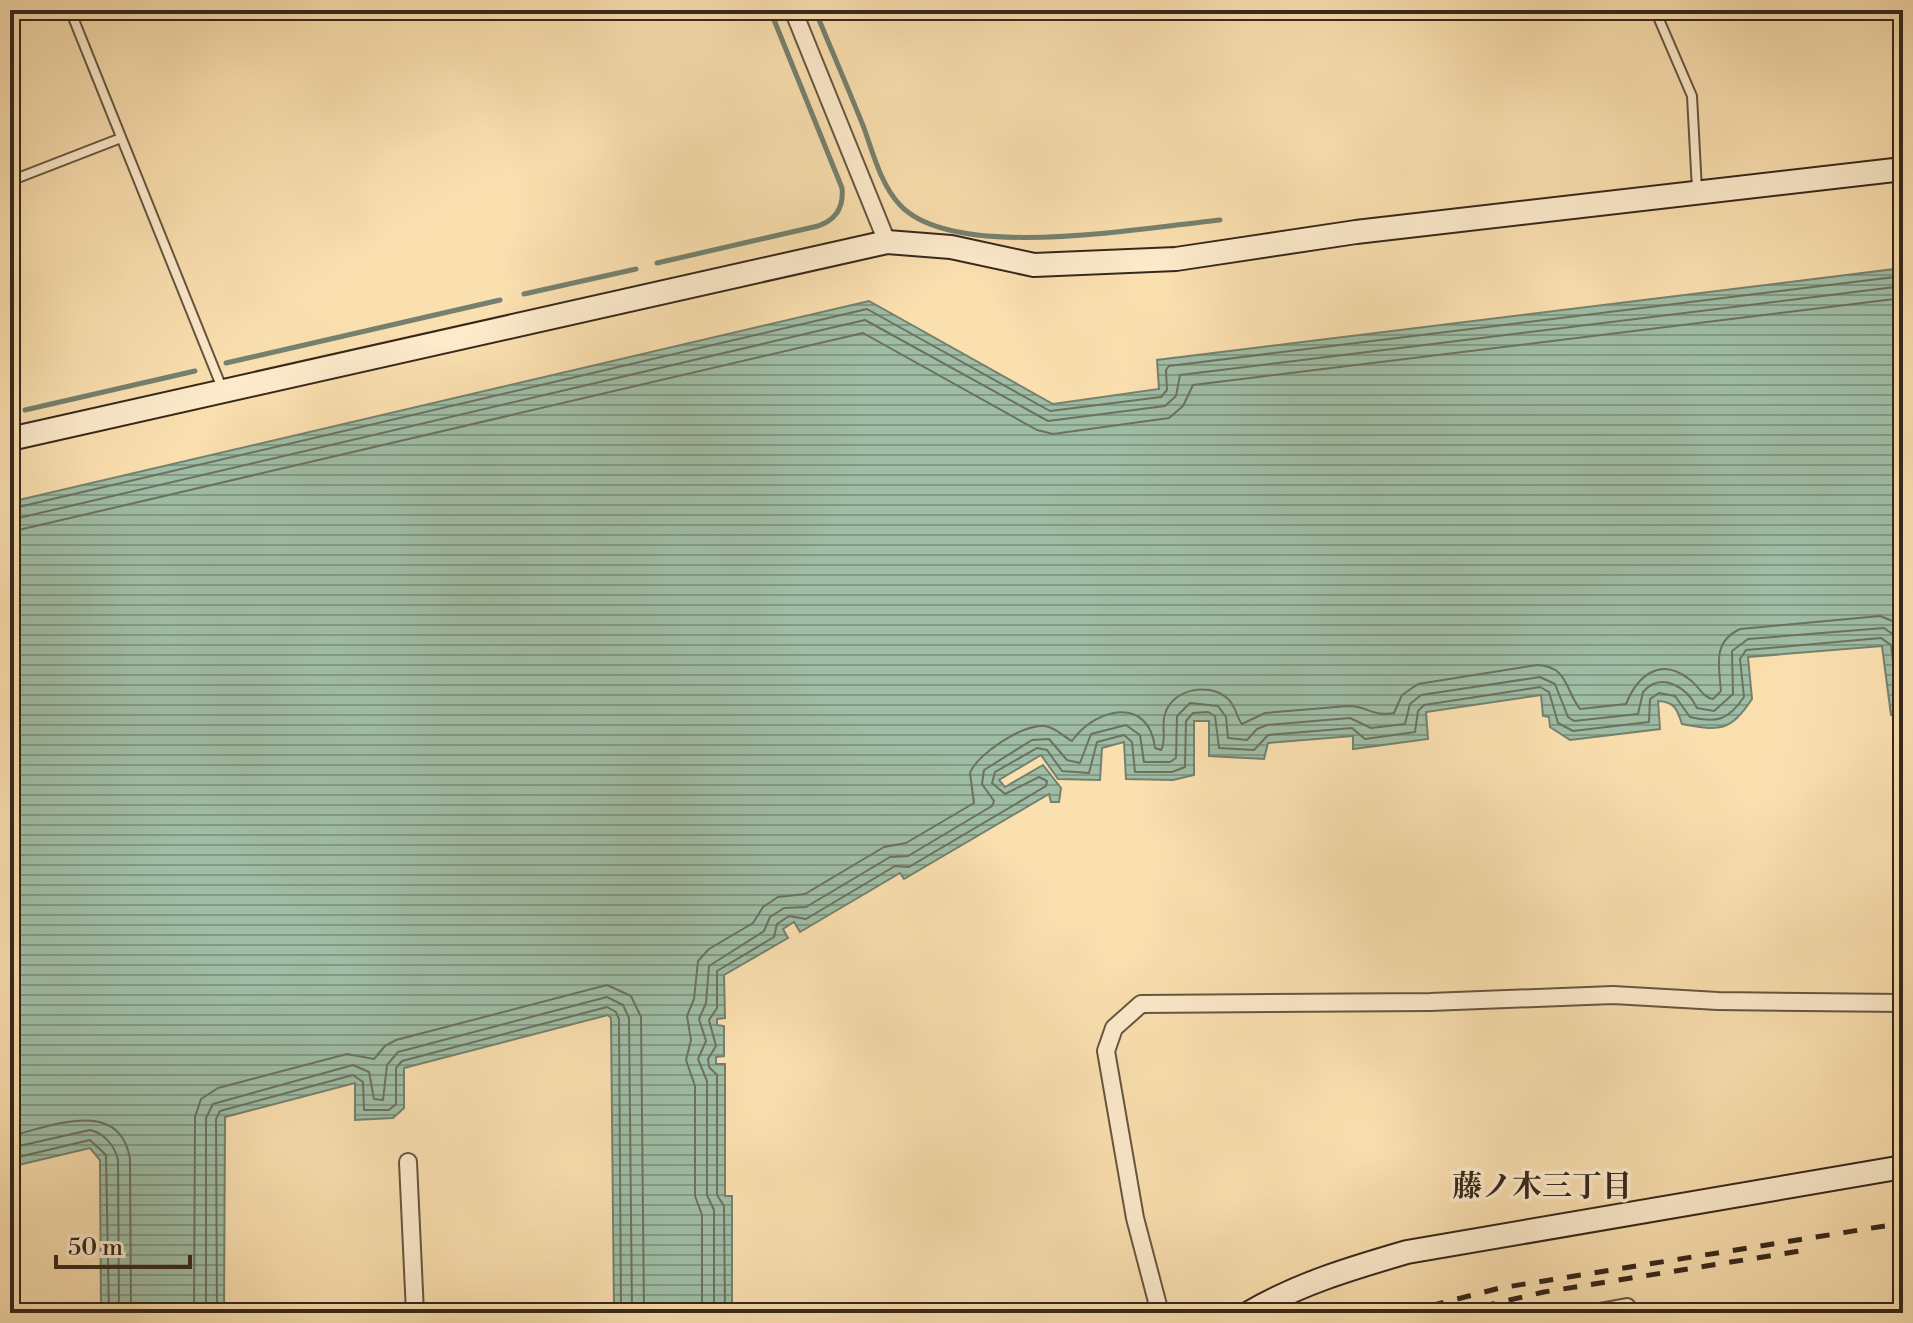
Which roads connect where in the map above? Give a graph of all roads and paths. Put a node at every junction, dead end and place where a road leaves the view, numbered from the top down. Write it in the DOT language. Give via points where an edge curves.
graph roads {
  1 [pos="70,10"];
  2 [pos="793,10"];
  3 [pos="1655,10"];
  4 [pos="121,138"];
  5 [pos="1903,169"];
  6 [pos="10,181"];
  7 [pos="1697,193"];
  8 [pos="887,242"];
  9 [pos="224,392"];
  10 [pos="13,431"];
  11 [pos="1903,1003"];
  12 [pos="408,1162"];
  13 [pos="1903,1167"];
  14 [pos="415,1313"];
  15 [pos="1160,1313"];
  16 [pos="1249,1313"];
  17 [pos="1594,1313"];
  18 [pos="1626,1313"];
  1 -- 4 [label="lane"];
  2 -- 8 [label="street"];
  3 -- 7 [label="lane" via="1692,96"];
  4 -- 6 [label="lane"];
  4 -- 9 [label="lane"];
  5 -- 7 [label="street"];
  7 -- 8 [label="street" via="1356,232 1176,259 1034,265 951,247"];
  8 -- 9 [label="street"];
  9 -- 10 [label="street"];
  11 -- 15 [label="street" via="1613,995 1141,1004 1114,1028 1106,1051 1135,1218"];
  12 -- 14 [label="street"];
  13 -- 16 [label="street" via="1407,1252 1346,1270"];
  17 -- 18 [label="street" via="1627,1307"];
}
